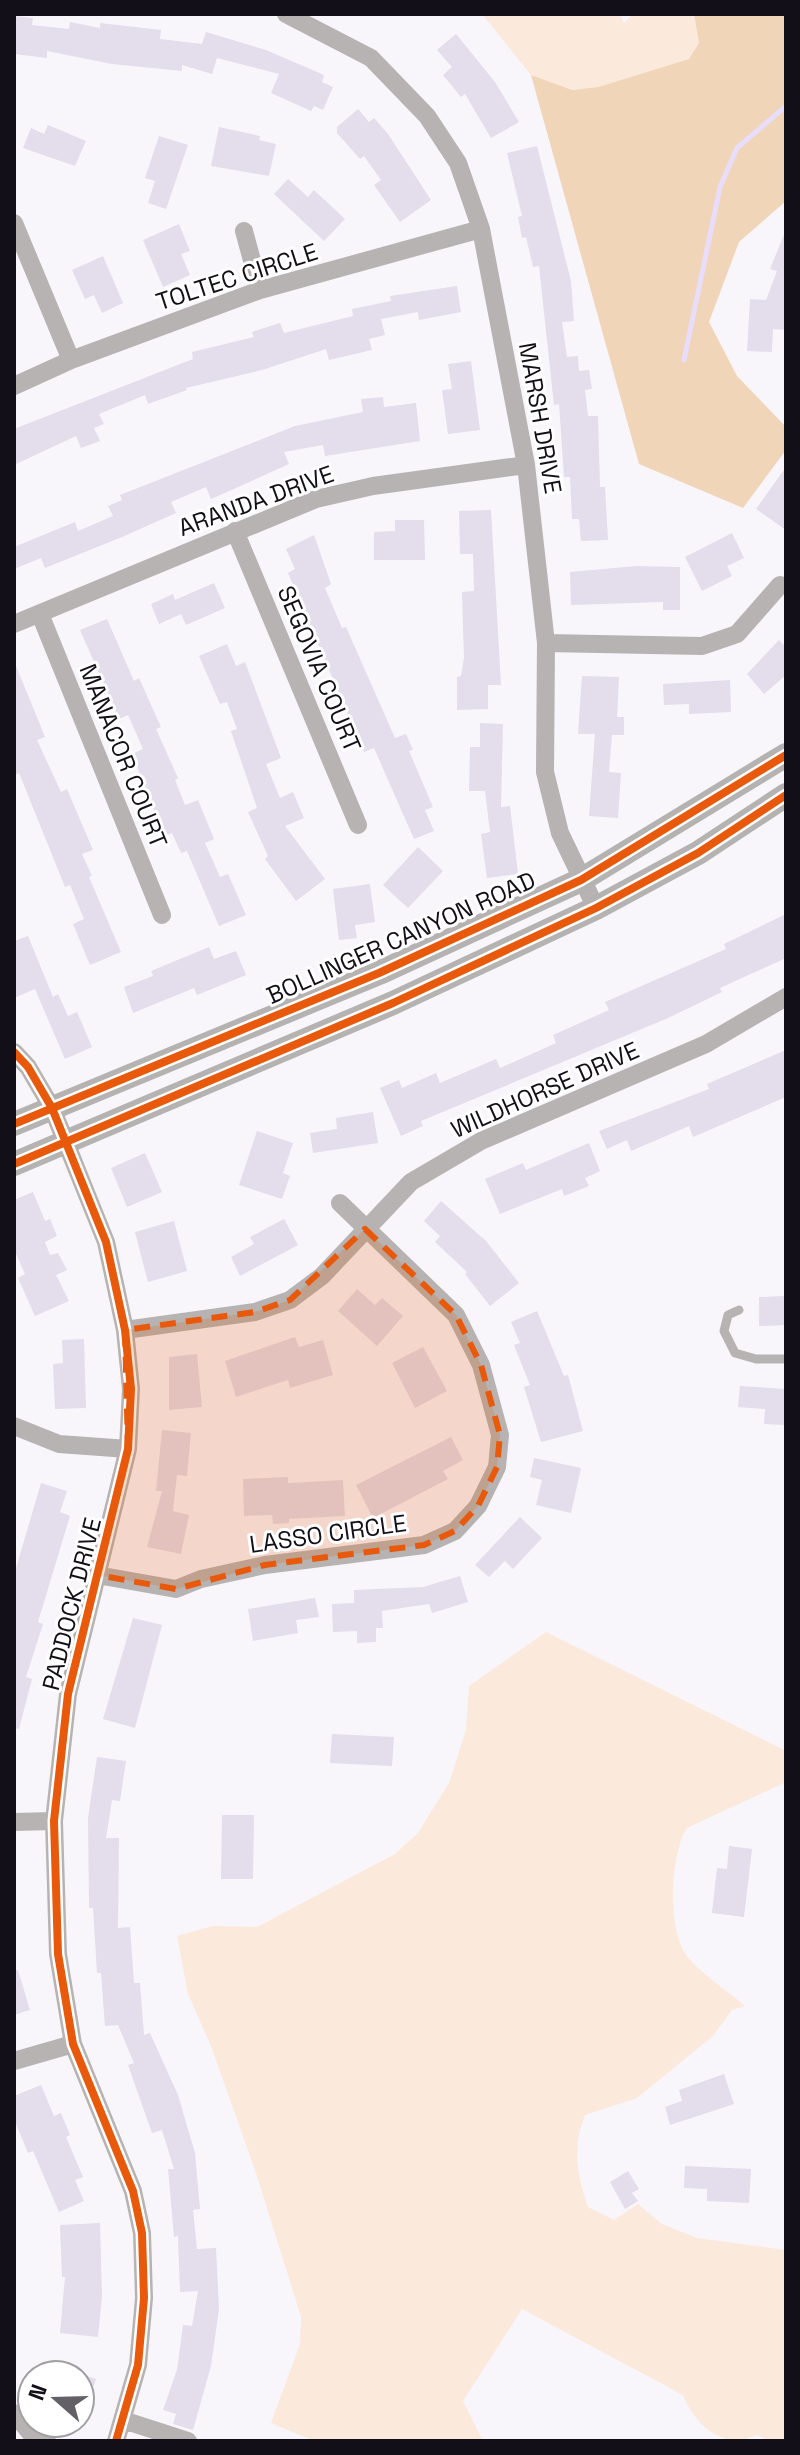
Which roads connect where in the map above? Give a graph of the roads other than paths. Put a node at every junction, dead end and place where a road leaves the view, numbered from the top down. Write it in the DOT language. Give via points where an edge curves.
graph roads {
  1 [pos="286,14"];
  2 [pos="14,223"];
  3 [pos="481,229"];
  4 [pos="244,231"];
  5 [pos="260,290"];
  6 [pos="71,360"];
  7 [pos="14,386"];
  8 [pos="526,465"];
  9 [pos="235,531"];
  10 [pos="780,585"];
  11 [pos="40,614"];
  12 [pos="14,624"];
  13 [pos="546,643"];
  14 [pos="786,755"];
  15 [pos="786,795"];
  16 [pos="358,825"];
  17 [pos="581,880"];
  18 [pos="596,908"];
  19 [pos="162,915"];
  20 [pos="786,997"];
  21 [pos="14,1052"];
  22 [pos="52,1108"];
  23 [pos="14,1124"];
  24 [pos="66,1143"];
  25 [pos="14,1164"];
  26 [pos="340,1203"];
  27 [pos="365,1229"];
  28 [pos="739,1310"];
  29 [pos="125,1330"];
  30 [pos="786,1359"];
  31 [pos="14,1426"];
  32 [pos="128,1449"];
  33 [pos="97,1575"];
  34 [pos="54,1821"];
  35 [pos="14,1822"];
  36 [pos="73,2044"];
  37 [pos="14,2061"];
  38 [pos="14,2413"];
  39 [pos="123,2420"];
  40 [pos="47,2441"];
  41 [pos="116,2441"];
  42 [pos="188,2441"];
  1 -- 3 [label="street, MARSH DRIVE" via="371,58 427,116 458,163"];
  2 -- 6 [label="street"];
  3 -- 5 [label="street, TOLTEC CIRCLE"];
  3 -- 8 [label="street, MARSH DRIVE"];
  4 -- 5 [label="street"];
  5 -- 6 [label="street, TOLTEC CIRCLE"];
  6 -- 7 [label="street, TOLTEC CIRCLE"];
  8 -- 9 [label="street, ARANDA DRIVE" via="359,489 316,499"];
  8 -- 13 [label="street, MARSH DRIVE"];
  9 -- 11 [label="street, ARANDA DRIVE"];
  9 -- 16 [label="street, SEGOVIA COURT"];
  10 -- 13 [label="street" via="737,634 702,646"];
  11 -- 12 [label="street, ARANDA DRIVE"];
  11 -- 19 [label="street, MANACOR COURT"];
  13 -- 17 [label="street, MARSH DRIVE" via="545,772 560,833"];
  14 -- 17 [label="main road, BOLLINGER CANYON ROAD"];
  15 -- 18 [label="main road" via="698,853"];
  17 -- 18 [label="street, MARSH DRIVE"];
  17 -- 22 [label="main road, BOLLINGER CANYON ROAD" via="379,973"];
  18 -- 24 [label="main road" via="393,1003"];
  20 -- 27 [label="street, WILDHORSE DRIVE" via="706,1044 481,1141 411,1182"];
  21 -- 22 [label="street"];
  22 -- 23 [label="main road, BOLLINGER CANYON ROAD"];
  22 -- 24 [label="street, PADDOCK DRIVE"];
  24 -- 25 [label="main road"];
  24 -- 29 [label="street, PADDOCK DRIVE" via="106,1242"];
  26 -- 27 [label="street, LASSO CIRCLE"];
  27 -- 29 [label="street, WILDHORSE DRIVE" via="322,1276 290,1300 255,1312"];
  27 -- 33 [label="street, LASSO CIRCLE" via="456,1315 481,1365 500,1435 497,1467 478,1506 455,1531 424,1545 265,1565 176,1589"];
  28 -- 30 [label="lane" via="728,1315 724,1331 735,1353"];
  29 -- 32 [label="street, PADDOCK DRIVE" via="131,1389"];
  31 -- 32 [label="street" via="59,1444"];
  32 -- 33 [label="street, PADDOCK DRIVE"];
  33 -- 34 [label="street, PADDOCK DRIVE" via="68,1694"];
  34 -- 35 [label="street"];
  34 -- 36 [label="street, PADDOCK DRIVE" via="58,1954"];
  36 -- 37 [label="street"];
  36 -- 39 [label="street, PADDOCK DRIVE" via="133,2191 142,2233 138,2365"];
  38 -- 40 [label="street" via="32,2435"];
  39 -- 41 [label="street, PADDOCK DRIVE"];
  39 -- 42 [label="street"];
}
